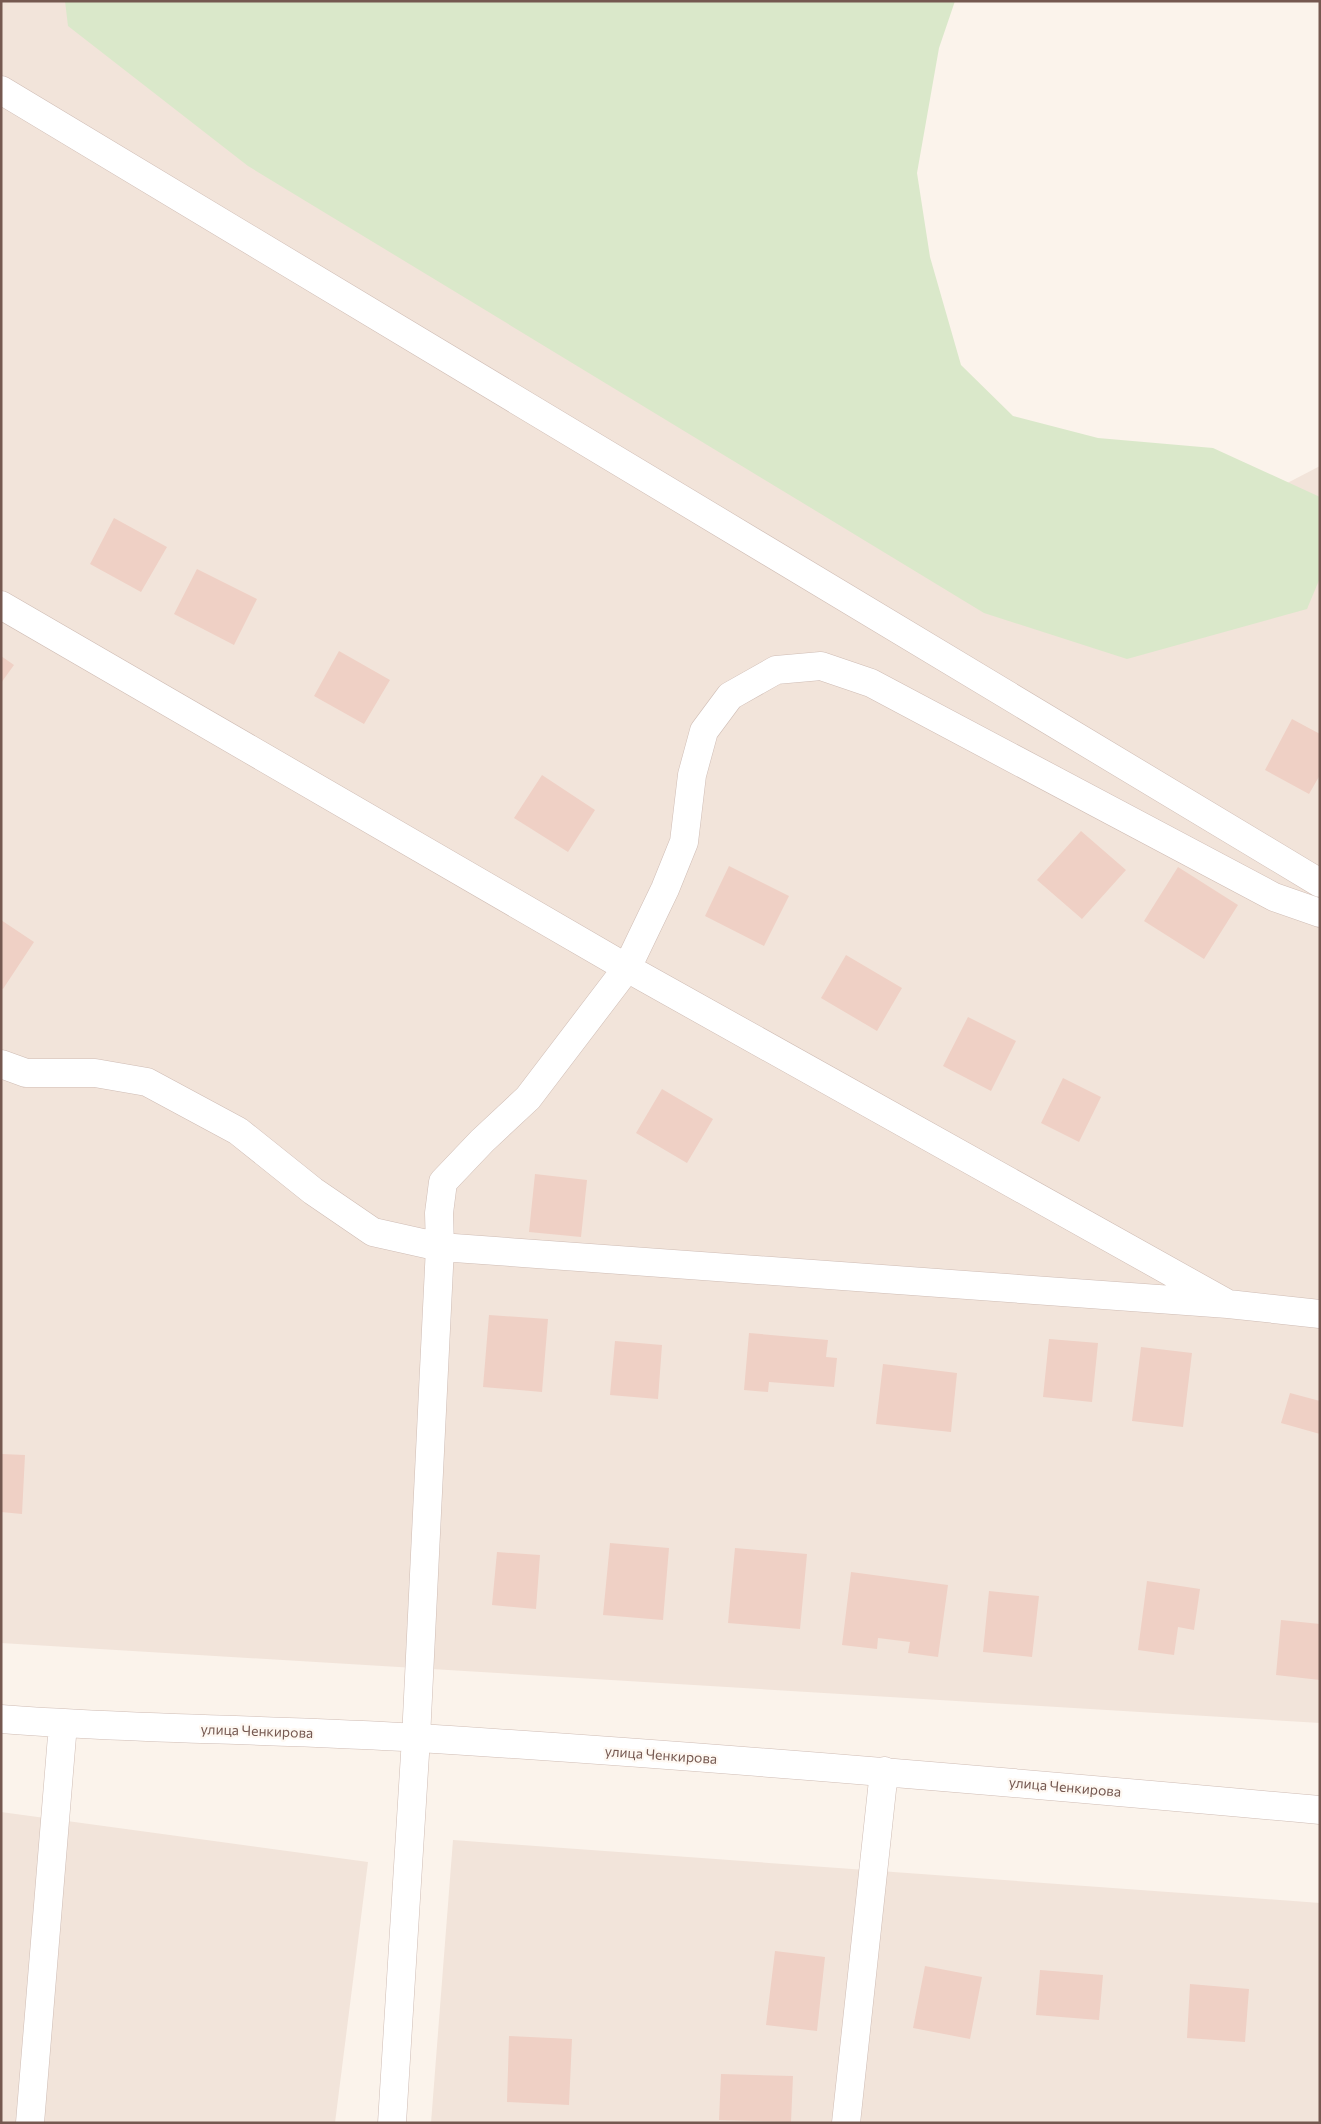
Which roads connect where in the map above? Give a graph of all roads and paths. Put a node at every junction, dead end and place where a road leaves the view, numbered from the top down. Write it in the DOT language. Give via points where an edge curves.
graph roads {
  1 [pos="1,90"];
  2 [pos="1,605"];
  3 [pos="1320,884"];
  4 [pos="1320,913"];
  5 [pos="627,968"];
  6 [pos="1,1064"];
  7 [pos="440,1247"];
  8 [pos="1228,1304"];
  9 [pos="1320,1314"];
  10 [pos="1,1719"];
  11 [pos="63,1724"];
  12 [pos="416,1738"];
  13 [pos="884,1772"];
  14 [pos="1320,1810"];
  15 [pos="30,2123"];
  16 [pos="392,2123"];
  17 [pos="846,2123"];
  1 -- 3 [label="street"];
  2 -- 5 [label="street"];
  4 -- 5 [label="street" via="1274,897 871,683 821,666 776,670 730,696 704,731 692,774 684,842 666,888"];
  5 -- 7 [label="street" via="528,1098 443,1182 439,1213"];
  5 -- 8 [label="street"];
  6 -- 7 [label="street" via="26,1073 95,1073 147,1082 238,1131 313,1191 373,1232"];
  7 -- 8 [label="street"];
  7 -- 12 [label="street"];
  8 -- 9 [label="street"];
  10 -- 11 [label="street, улица Ченкирова"];
  11 -- 12 [label="street, улица Ченкирова"];
  11 -- 15 [label="street"];
  12 -- 13 [label="street, улица Ченкирова"];
  12 -- 16 [label="street"];
  13 -- 14 [label="street, улица Ченкирова"];
  13 -- 17 [label="street"];
}
